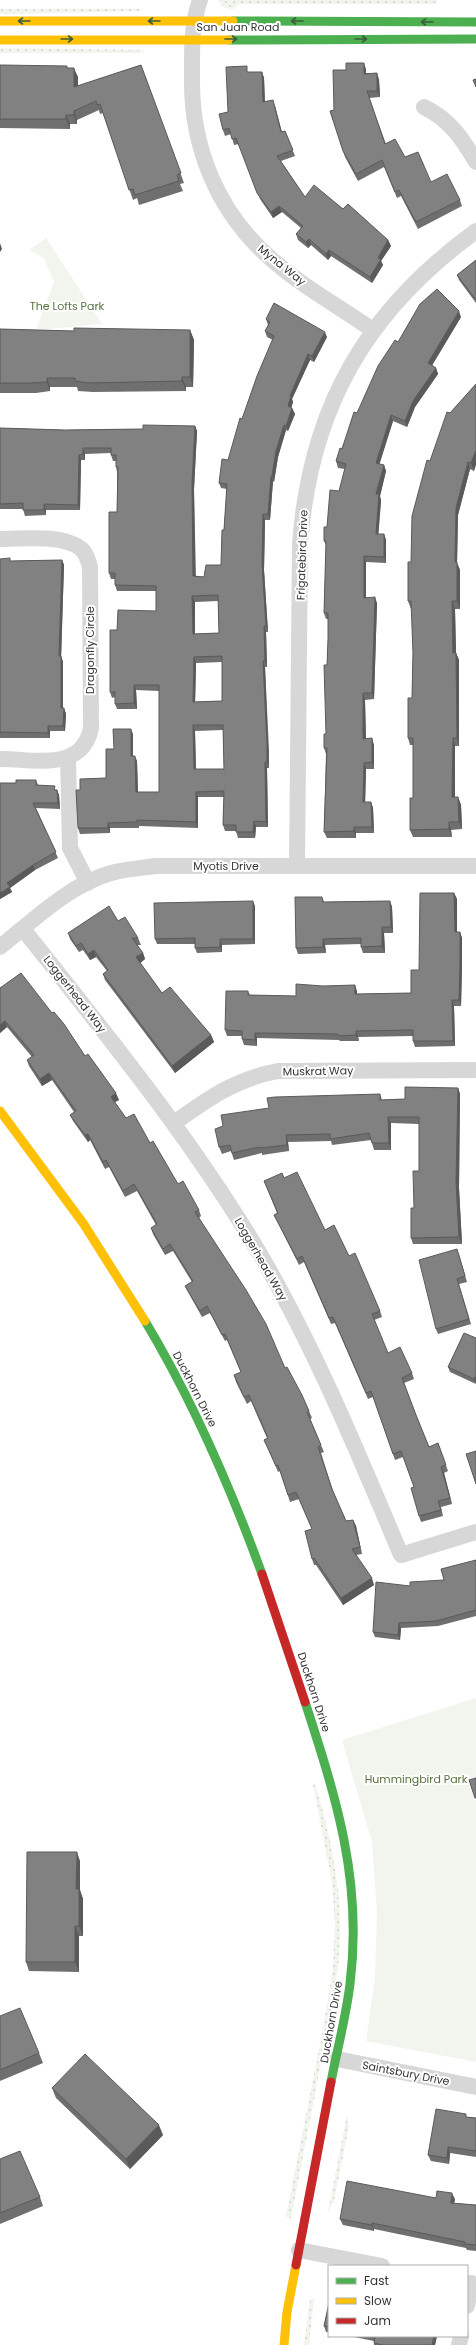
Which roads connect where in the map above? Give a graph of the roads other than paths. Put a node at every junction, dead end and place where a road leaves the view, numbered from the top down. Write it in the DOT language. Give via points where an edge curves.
graph roads {
  1 [pos="188,0"];
  2 [pos="200,0"];
  3 [pos="0,21"];
  4 [pos="193,21"];
  5 [pos="476,22"];
  6 [pos="192,39"];
  7 [pos="476,39"];
  8 [pos="0,40"];
  9 [pos="424,107"];
  10 [pos="476,162"];
  11 [pos="476,231"];
  12 [pos="373,330"];
  13 [pos="0,539"];
  14 [pos="68,758"];
  15 [pos="0,759"];
  16 [pos="297,866"];
  17 [pos="476,866"];
  18 [pos="88,883"];
  19 [pos="23,929"];
  20 [pos="0,947"];
  21 [pos="476,1070"];
  22 [pos="0,1111"];
  23 [pos="174,1123"];
  24 [pos="476,1532"];
  25 [pos="337,2059"];
  26 [pos="476,2086"];
  27 [pos="299,2250"];
  28 [pos="377,2265"];
  29 [pos="472,2284"];
  30 [pos="468,2302"];
  31 [pos="284,2345"];
  1 -- 4 [label="street"];
  2 -- 4 [label="street"];
  4 -- 3 [label="street, San Juan Road, one-way"];
  5 -- 4 [label="street, San Juan Road, one-way"];
  4 -- 6 [label="street, Myna Way"];
  6 -- 7 [label="street, San Juan Road, one-way"];
  8 -- 6 [label="street, San Juan Road, one-way"];
  6 -- 12 [label="street, Myna Way" via="191,98 196,131 205,164 219,195 244,232 268,256"];
  9 -- 10 [label="street" via="452,126"];
  11 -- 12 [label="street, Frigatebird Drive" via="422,274"];
  12 -- 16 [label="street, Frigatebird Drive" via="356,356 329,410 310,468 302,514"];
  13 -- 14 [label="street, Dragonfly Circle" via="59,539 71,542 81,548 90,567 91,728 84,747 75,756"];
  14 -- 15 [label="street"];
  14 -- 18 [label="street" via="70,848"];
  16 -- 17 [label="street, Myotis Drive"];
  16 -- 18 [label="street, Myotis Drive" via="156,866 110,873"];
  18 -- 19 [label="street, Myotis Drive" via="68,894"];
  19 -- 20 [label="street, Myotis Drive"];
  19 -- 23 [label="street, Loggerhead Way"];
  21 -- 23 [label="street, Muskrat Way" via="278,1071 232,1085"];
  22 -- 25 [label="street, Duckhorn Drive" via="78,1213 143,1316 200,1423 237,1507 269,1592 337,1807 348,1854 354,1935 350,1984"];
  23 -- 24 [label="street, Loggerhead Way" via="260,1254 290,1309 332,1393 401,1555"];
  25 -- 26 [label="street, Saintsbury Drive"];
  25 -- 27 [label="street, Duckhorn Drive"];
  27 -- 28 [label="street"];
  27 -- 31 [label="street, Duckhorn Drive" via="287,2312"];
  29 -- 30 [label="street"];
}
